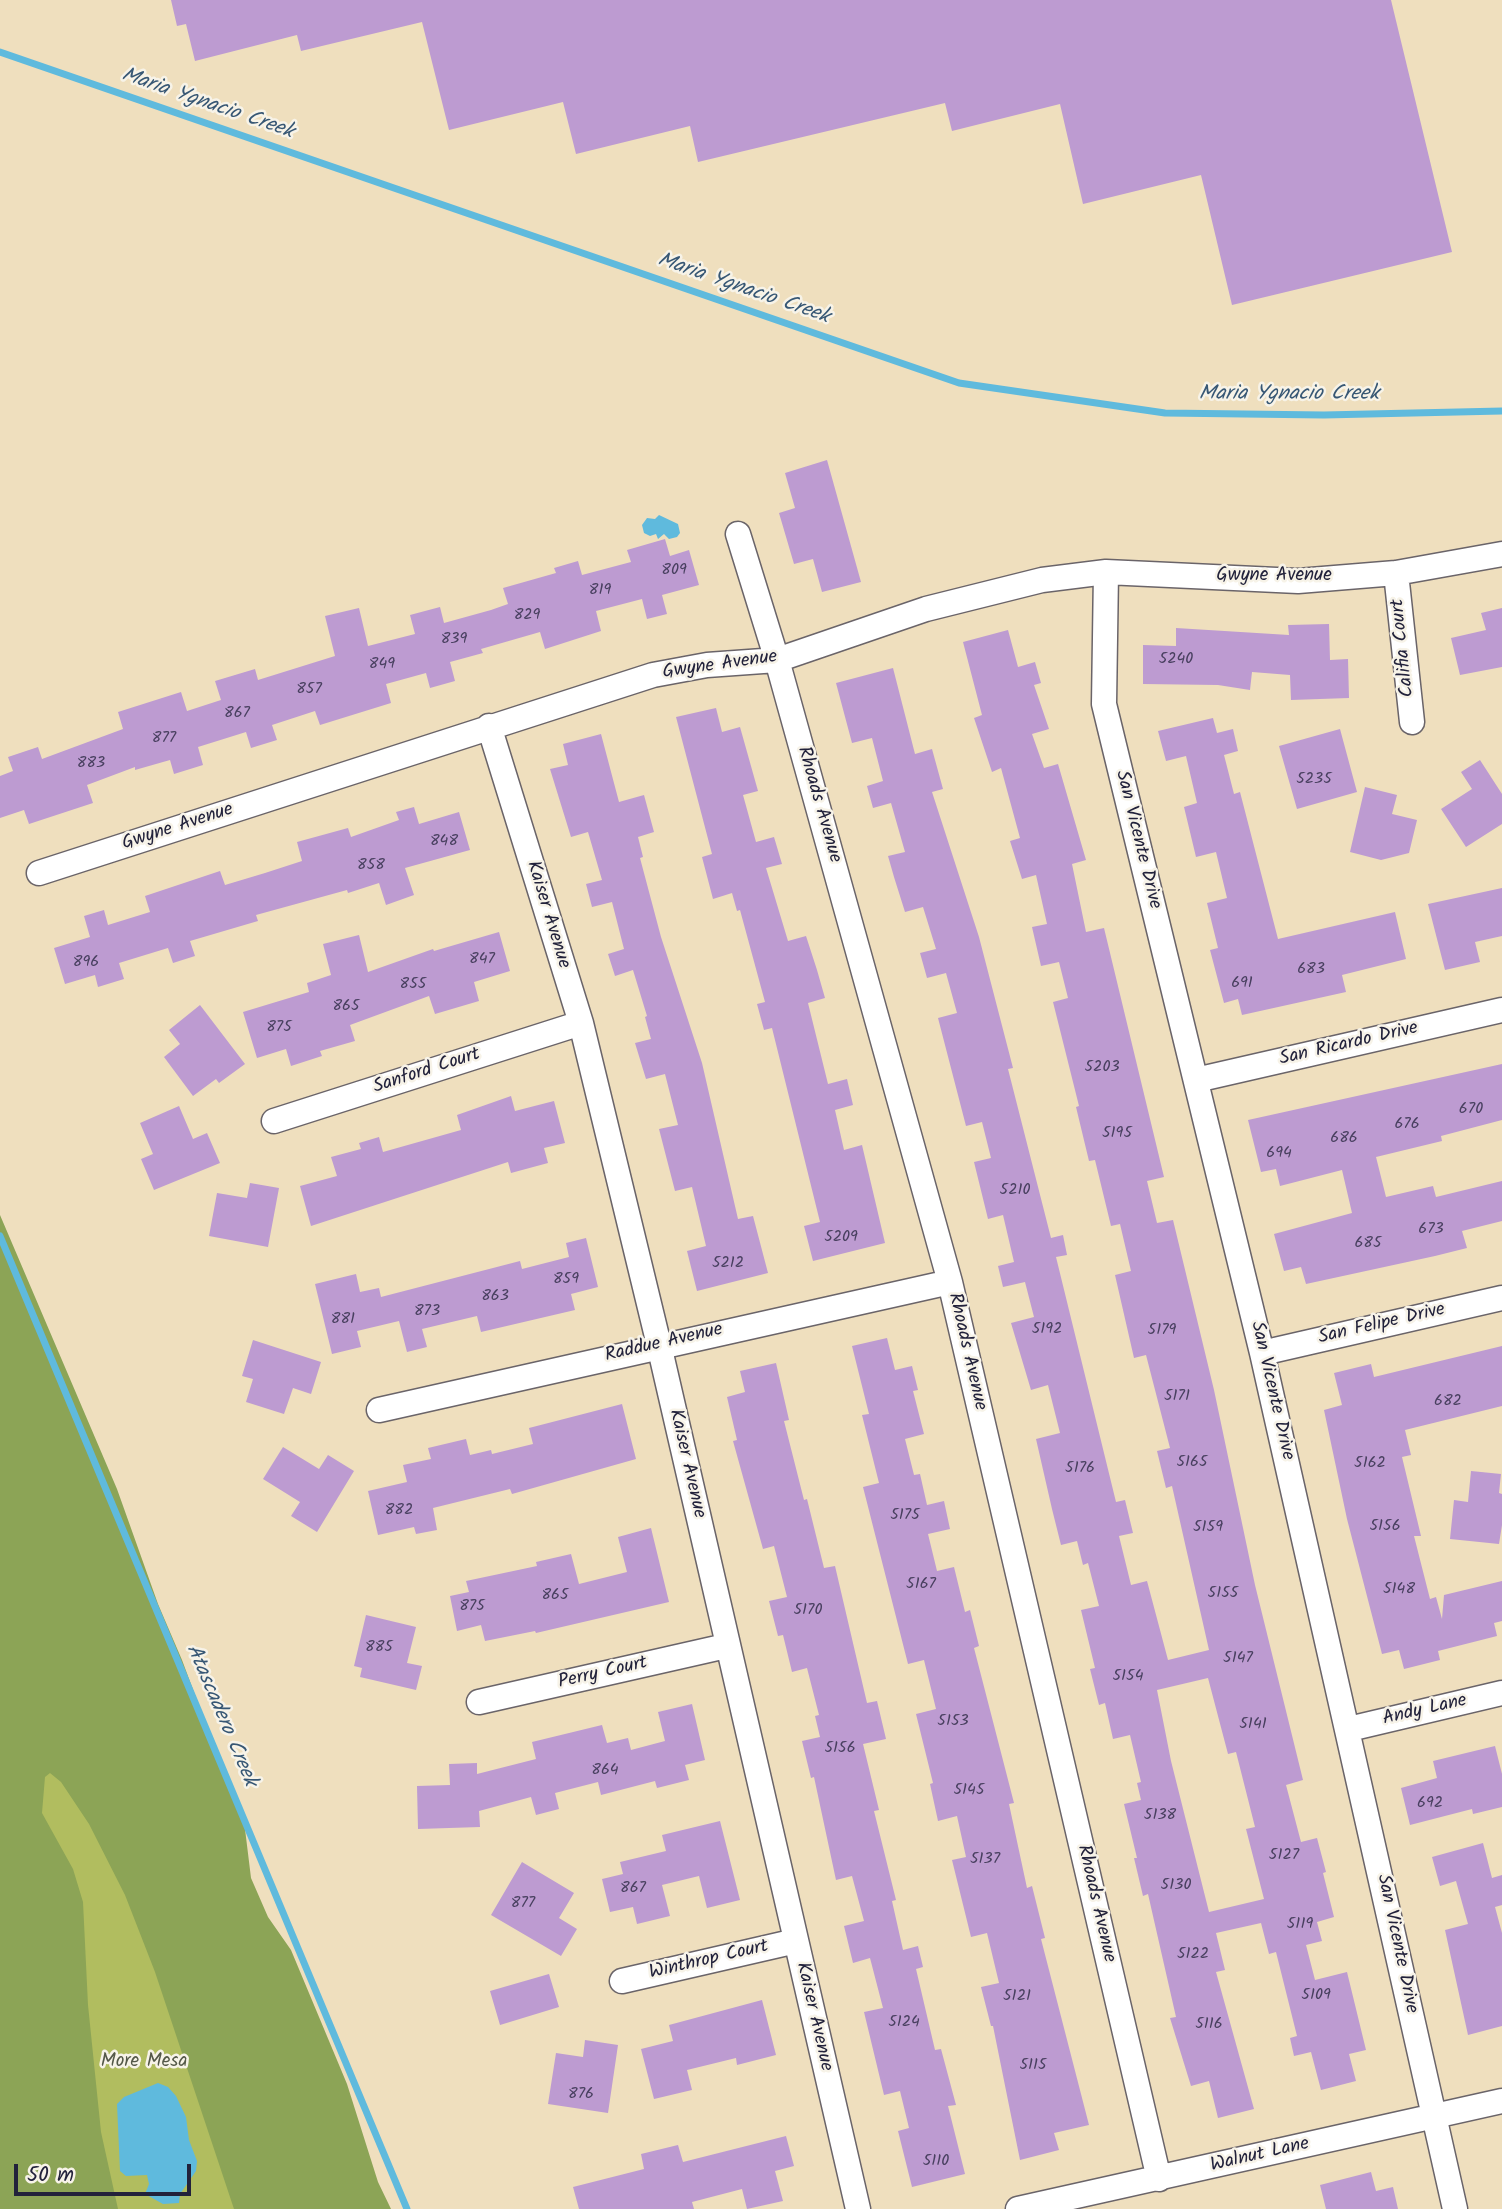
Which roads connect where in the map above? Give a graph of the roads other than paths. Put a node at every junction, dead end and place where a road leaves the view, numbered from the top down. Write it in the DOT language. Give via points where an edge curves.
graph roads {
  1 [pos="738,534"];
  2 [pos="1502,554"];
  3 [pos="1107,572"];
  4 [pos="1396,573"];
  5 [pos="778,660"];
  6 [pos="1412,722"];
  7 [pos="489,726"];
  8 [pos="39,873"];
  9 [pos="1502,1010"];
  10 [pos="580,1023"];
  11 [pos="1196,1080"];
  12 [pos="274,1121"];
  13 [pos="950,1282"];
  14 [pos="1502,1297"];
  15 [pos="659,1345"];
  16 [pos="1262,1353"];
  17 [pos="379,1410"];
  18 [pos="726,1646"];
  19 [pos="1502,1693"];
  20 [pos="479,1702"];
  21 [pos="1349,1729"];
  22 [pos="796,1941"];
  23 [pos="622,1981"];
  24 [pos="1502,2101"];
  25 [pos="1434,2117"];
  26 [pos="1159,2179"];
  27 [pos="858,2209"];
  28 [pos="1018,2209"];
  29 [pos="1455,2209"];
  1 -- 5 [label="street, Rhoads Avenue"];
  2 -- 4 [label="street, Gwyne Avenue"];
  3 -- 4 [label="street, Gwyne Avenue" via="1298,580"];
  3 -- 5 [label="street, Gwyne Avenue" via="1042,580 961,599"];
  3 -- 11 [label="street, San Vicente Drive" via="1104,704"];
  4 -- 6 [label="street, Califia Court"];
  5 -- 7 [label="street, Gwyne Avenue" via="706,665 653,675"];
  5 -- 13 [label="street, Rhoads Avenue"];
  7 -- 8 [label="street, Gwyne Avenue"];
  7 -- 10 [label="street, Kaiser Avenue"];
  9 -- 11 [label="street, San Ricardo Drive"];
  10 -- 12 [label="street, Sanford Court"];
  10 -- 15 [label="street, Kaiser Avenue"];
  11 -- 16 [label="street, San Vicente Drive"];
  13 -- 15 [label="street, Raddue Avenue"];
  13 -- 26 [label="street, Rhoads Avenue"];
  14 -- 16 [label="street, San Felipe Drive"];
  15 -- 17 [label="street, Raddue Avenue"];
  15 -- 18 [label="street, Kaiser Avenue"];
  16 -- 21 [label="street, San Vicente Drive"];
  18 -- 20 [label="street, Perry Court"];
  18 -- 22 [label="street, Kaiser Avenue"];
  19 -- 21 [label="street, Andy Lane"];
  21 -- 25 [label="street, San Vicente Drive"];
  22 -- 23 [label="street, Winthrop Court"];
  22 -- 27 [label="street, Kaiser Avenue"];
  24 -- 25 [label="street, Walnut Lane"];
  25 -- 26 [label="street, Walnut Lane"];
  25 -- 29 [label="street, San Vicente Drive"];
  26 -- 28 [label="street, Walnut Lane"];
}
